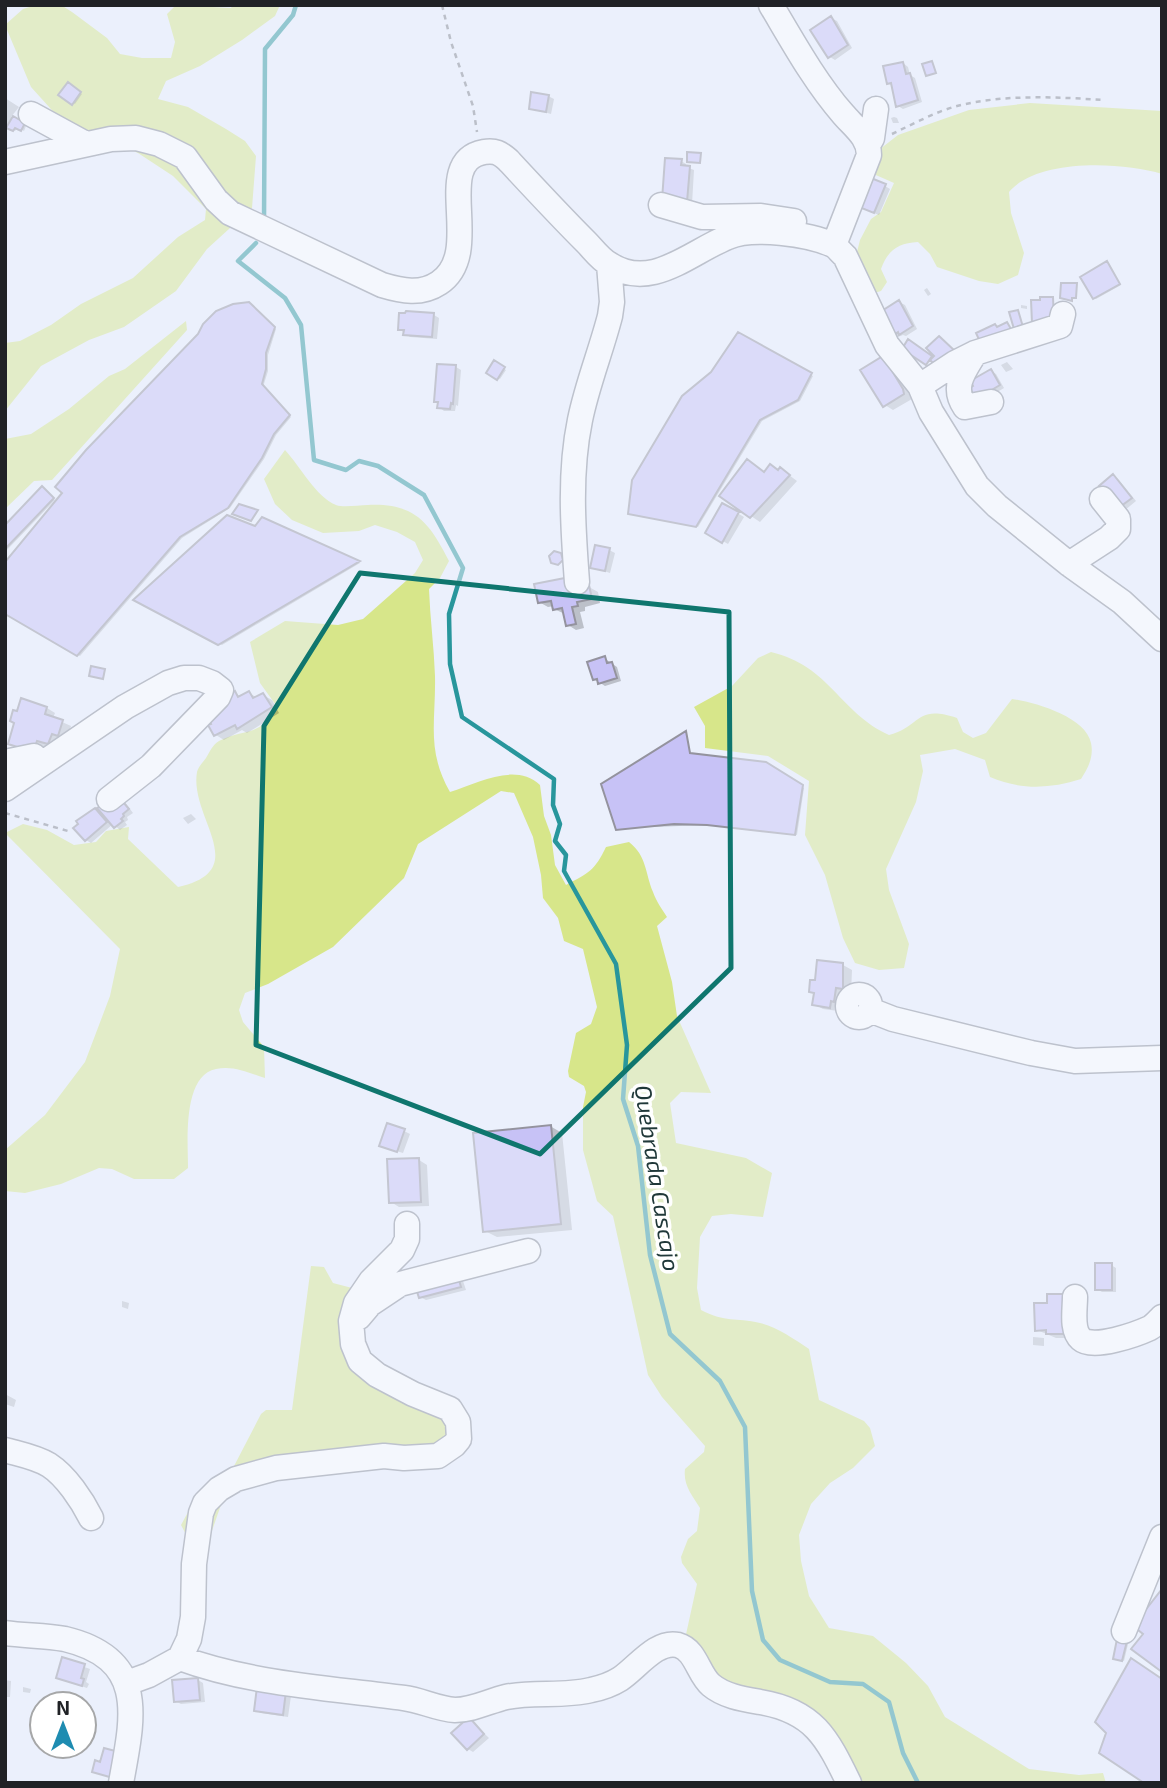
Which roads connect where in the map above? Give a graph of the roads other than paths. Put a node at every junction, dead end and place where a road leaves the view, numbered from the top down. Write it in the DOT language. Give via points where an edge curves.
graph roads {
  1 [pos="786,19"];
  2 [pos="876,108"];
  3 [pos="31,114"];
  4 [pos="86,144"];
  5 [pos="868,147"];
  6 [pos="5,162"];
  7 [pos="660,205"];
  8 [pos="837,237"];
  9 [pos="609,264"];
  10 [pos="1063,314"];
  11 [pos="975,353"];
  12 [pos="920,386"];
  13 [pos="991,402"];
  14 [pos="1102,499"];
  15 [pos="1069,564"];
  16 [pos="577,582"];
  17 [pos="1162,639"];
  18 [pos="34,756"];
  19 [pos="5,762"];
  20 [pos="5,789"];
  21 [pos="109,799"];
  22 [pos="870,1010"];
  23 [pos="1162,1058"];
  24 [pos="407,1224"];
  25 [pos="527,1251"];
  26 [pos="1075,1297"];
  27 [pos="1162,1317"];
  28 [pos="352,1329"];
  29 [pos="5,1450"];
  30 [pos="91,1518"];
  31 [pos="1162,1537"];
  32 [pos="1124,1632"];
  33 [pos="12,1640"];
  34 [pos="180,1658"];
  35 [pos="127,1684"];
  36 [pos="121,1783"];
  37 [pos="849,1783"];
  1 -- 5 [label="street" via="822,86"];
  2 -- 5 [label="street"];
  3 -- 4 [label="street"];
  4 -- 6 [label="street"];
  4 -- 9 [label="street" via="136,138 159,144 185,157 230,213 382,285 404,291 438,284 456,265 461,249 458,184 465,163 477,153 491,150 500,153"];
  5 -- 8 [label="street" via="869,155"];
  7 -- 8 [label="street" via="702,217 761,216"];
  8 -- 9 [label="street" via="777,232 731,235 659,272 641,274"];
  8 -- 12 [label="street" via="887,345"];
  9 -- 16 [label="street" via="610,316 580,418 576,448 573,520"];
  10 -- 11 [label="street" via="1060,326 1050,331"];
  11 -- 12 [label="street"];
  11 -- 13 [label="street" via="958,384 960,399 965,407"];
  12 -- 15 [label="street" via="930,412 977,486"];
  14 -- 15 [label="street" via="1118,519 1118,529"];
  15 -- 17 [label="street"];
  18 -- 19 [label="street"];
  20 -- 21 [label="street" via="168,683 199,678 221,690 150,766"];
  22 -- 23 [label="street" via="1031,1053 1075,1060"];
  24 -- 28 [label="street" via="402,1250 356,1303"];
  25 -- 28 [label="street" via="400,1284 370,1304"];
  26 -- 27 [label="street" via="1075,1326 1080,1339 1088,1343 1152,1327"];
  28 -- 34 [label="street" via="352,1344 360,1361 377,1376 450,1409 458,1422 459,1439 438,1456 384,1456 276,1468 236,1479 219,1489 201,1513 193,1617"];
  29 -- 30 [label="street" via="58,1472"];
  31 -- 32 [label="street"];
  33 -- 35 [label="street" via="64,1639 85,1646 102,1654"];
  34 -- 35 [label="street"];
  34 -- 37 [label="street" via="246,1675 411,1699 455,1710 522,1695 590,1691 618,1681 666,1645 680,1646 690,1653 709,1684 724,1693 802,1715 830,1744"];
  35 -- 36 [label="street" via="132,1723"];
}
